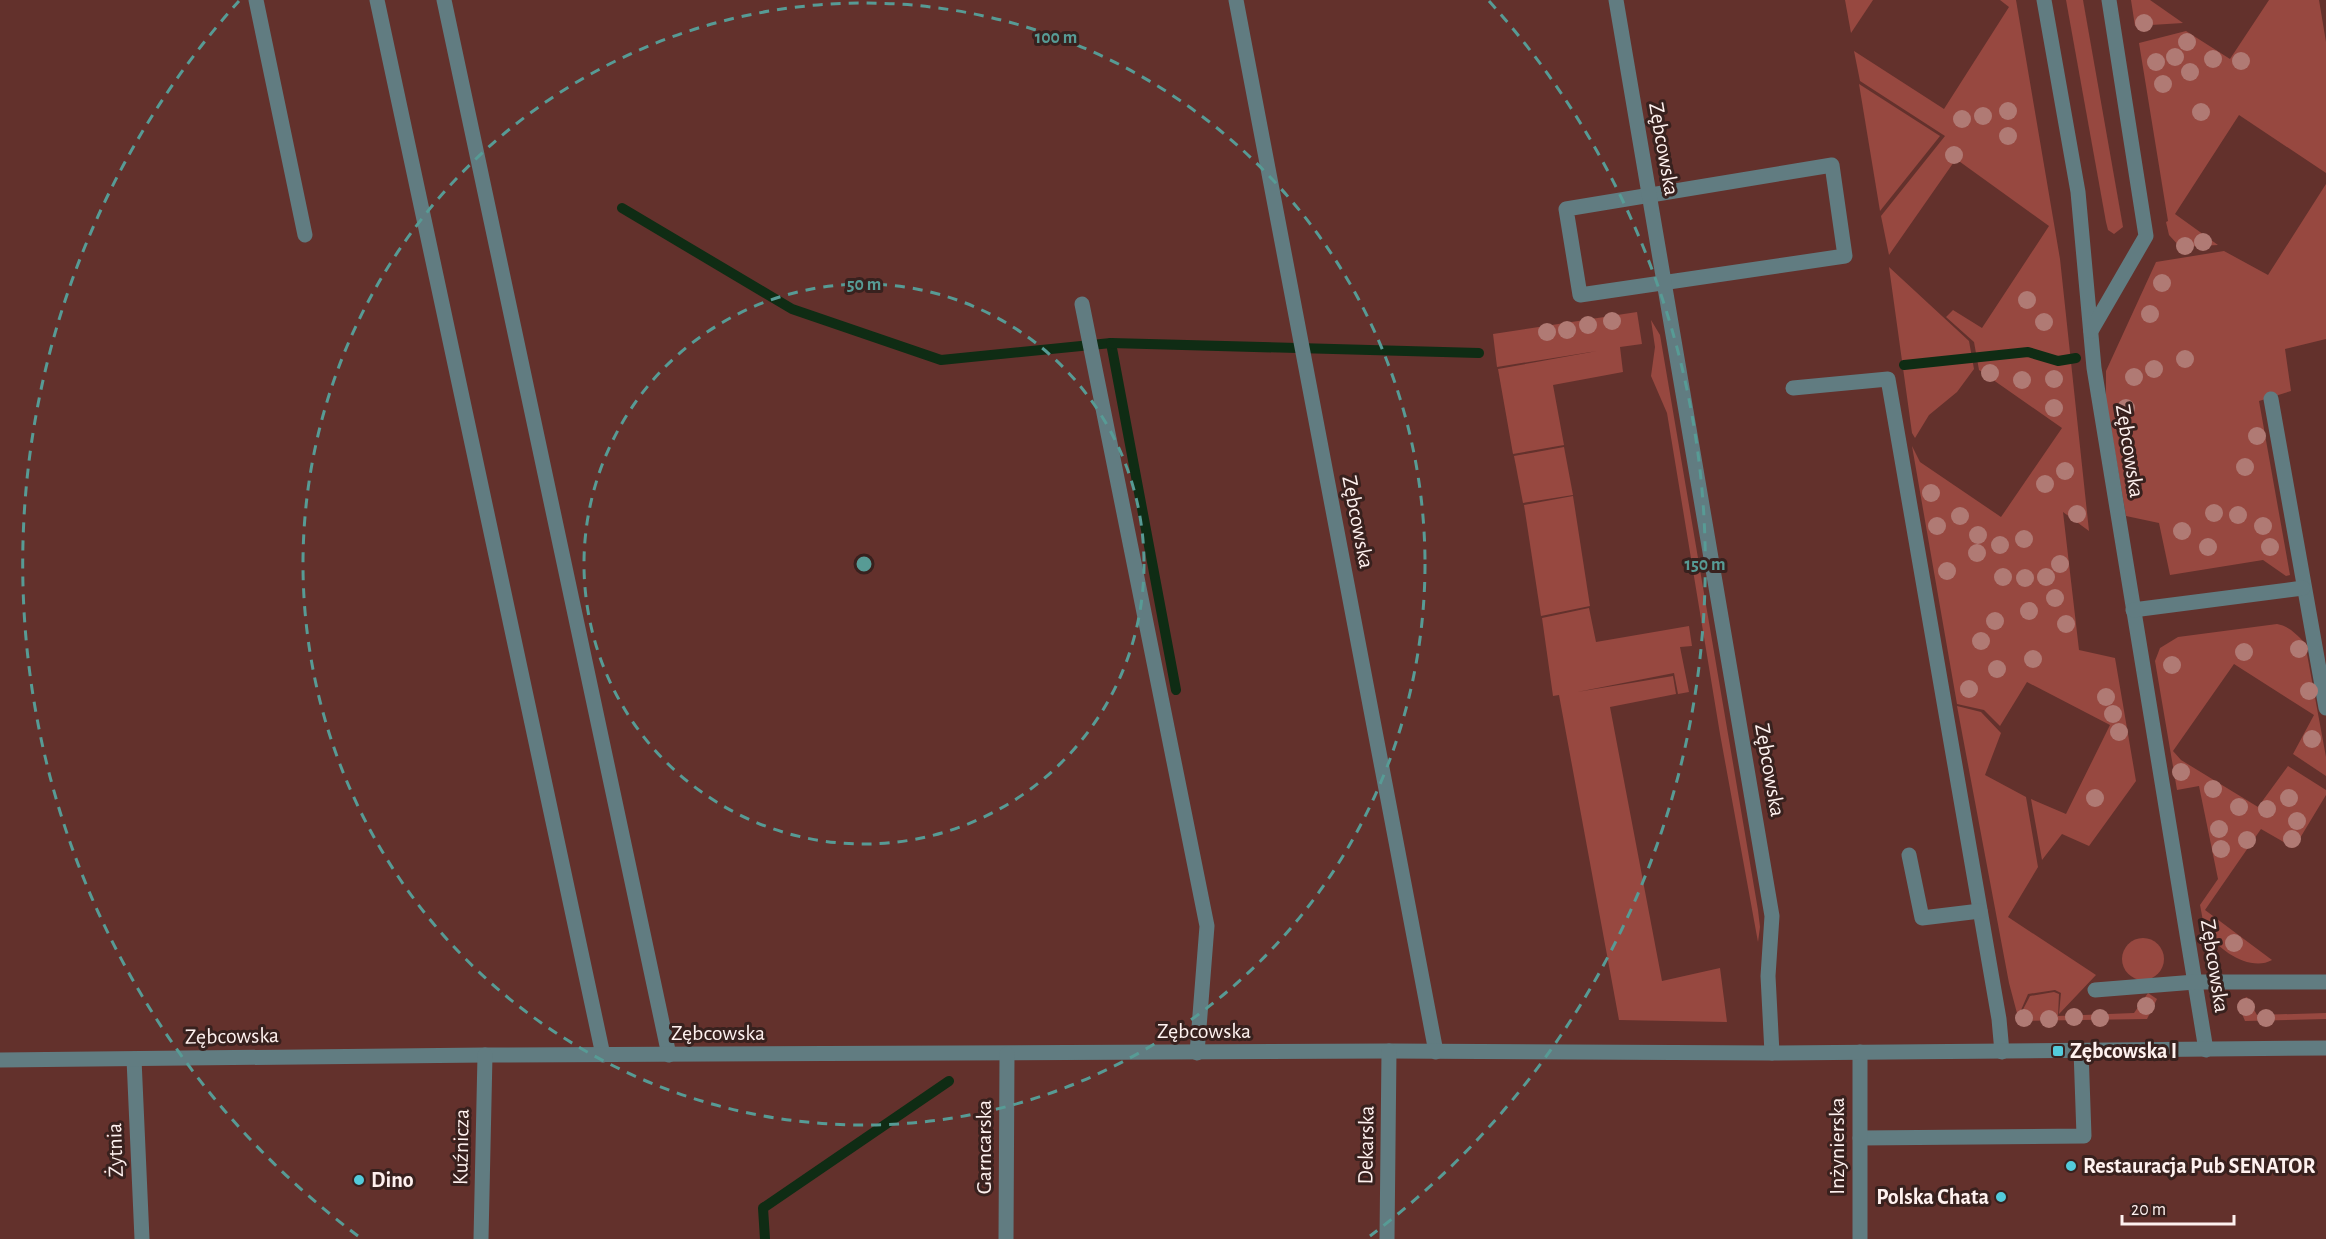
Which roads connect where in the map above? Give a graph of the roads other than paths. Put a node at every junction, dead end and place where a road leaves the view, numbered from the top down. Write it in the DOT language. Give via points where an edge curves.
graph roads {
  1 [pos="256,0"];
  2 [pos="377,0"];
  3 [pos="444,0"];
  4 [pos="1236,0"];
  5 [pos="1616,0"];
  6 [pos="2044,0"];
  7 [pos="2109,0"];
  8 [pos="1649,196"];
  9 [pos="305,235"];
  10 [pos="1664,281"];
  11 [pos="1082,304"];
  12 [pos="2091,331"];
  13 [pos="1793,388"];
  14 [pos="2271,399"];
  15 [pos="2304,588"];
  16 [pos="2133,610"];
  17 [pos="2326,708"];
  18 [pos="1909,855"];
  19 [pos="1980,911"];
  20 [pos="2195,982"];
  21 [pos="2326,982"];
  22 [pos="2096,990"];
  23 [pos="2326,1048"];
  24 [pos="2081,1050"];
  25 [pos="2206,1050"];
  26 [pos="1389,1052"];
  27 [pos="1436,1052"];
  28 [pos="1860,1052"];
  29 [pos="2002,1052"];
  30 [pos="1197,1053"];
  31 [pos="1772,1053"];
  32 [pos="1007,1054"];
  33 [pos="484,1055"];
  34 [pos="603,1055"];
  35 [pos="669,1055"];
  36 [pos="134,1059"];
  37 [pos="0,1060"];
  38 [pos="1860,1138"];
  39 [pos="142,1239"];
  40 [pos="482,1239"];
  41 [pos="1006,1239"];
  42 [pos="1387,1239"];
  43 [pos="1860,1239"];
  1 -- 9 [label="street"];
  2 -- 34 [label="street"];
  3 -- 35 [label="street"];
  4 -- 27 [label="street, Zębcowska"];
  5 -- 8 [label="street, Zębcowska"];
  6 -- 12 [label="street, Zębcowska" via="2078,192"];
  7 -- 12 [label="street" via="2146,236"];
  8 -- 10 [label="street, Zębcowska"];
  8 -- 10 [label="street" via="1566,209 1580,295"];
  8 -- 10 [label="street" via="1832,165 1845,256"];
  10 -- 31 [label="street, Zębcowska" via="1772,916 1768,976"];
  11 -- 30 [label="street" via="1207,926"];
  12 -- 16 [label="street, Zębcowska"];
  13 -- 19 [label="street" via="1888,379"];
  14 -- 15 [label="street"];
  15 -- 16 [label="street"];
  15 -- 17 [label="street"];
  16 -- 20 [label="street, Zębcowska"];
  18 -- 19 [label="street" via="1922,918"];
  19 -- 29 [label="street"];
  20 -- 21 [label="street"];
  20 -- 22 [label="street"];
  20 -- 25 [label="street, Zębcowska"];
  23 -- 25 [label="street, Zębcowska"];
  24 -- 25 [label="street, Zębcowska"];
  24 -- 29 [label="street, Zębcowska"];
  24 -- 38 [label="street" via="2084,1136"];
  26 -- 27 [label="street, Zębcowska"];
  26 -- 30 [label="street, Zębcowska"];
  26 -- 42 [label="street, Dekarska"];
  27 -- 31 [label="street, Zębcowska"];
  28 -- 29 [label="street, Zębcowska"];
  28 -- 31 [label="street, Zębcowska"];
  28 -- 38 [label="street, Inżynierska"];
  30 -- 32 [label="street, Zębcowska"];
  32 -- 35 [label="street, Zębcowska"];
  32 -- 41 [label="street, Garncarska"];
  33 -- 34 [label="street, Zębcowska"];
  33 -- 36 [label="street, Zębcowska"];
  33 -- 40 [label="street, Kuźnicza"];
  34 -- 35 [label="street, Zębcowska"];
  36 -- 37 [label="street, Zębcowska"];
  36 -- 39 [label="street, Żytnia"];
  38 -- 43 [label="street, Inżynierska"];
}
